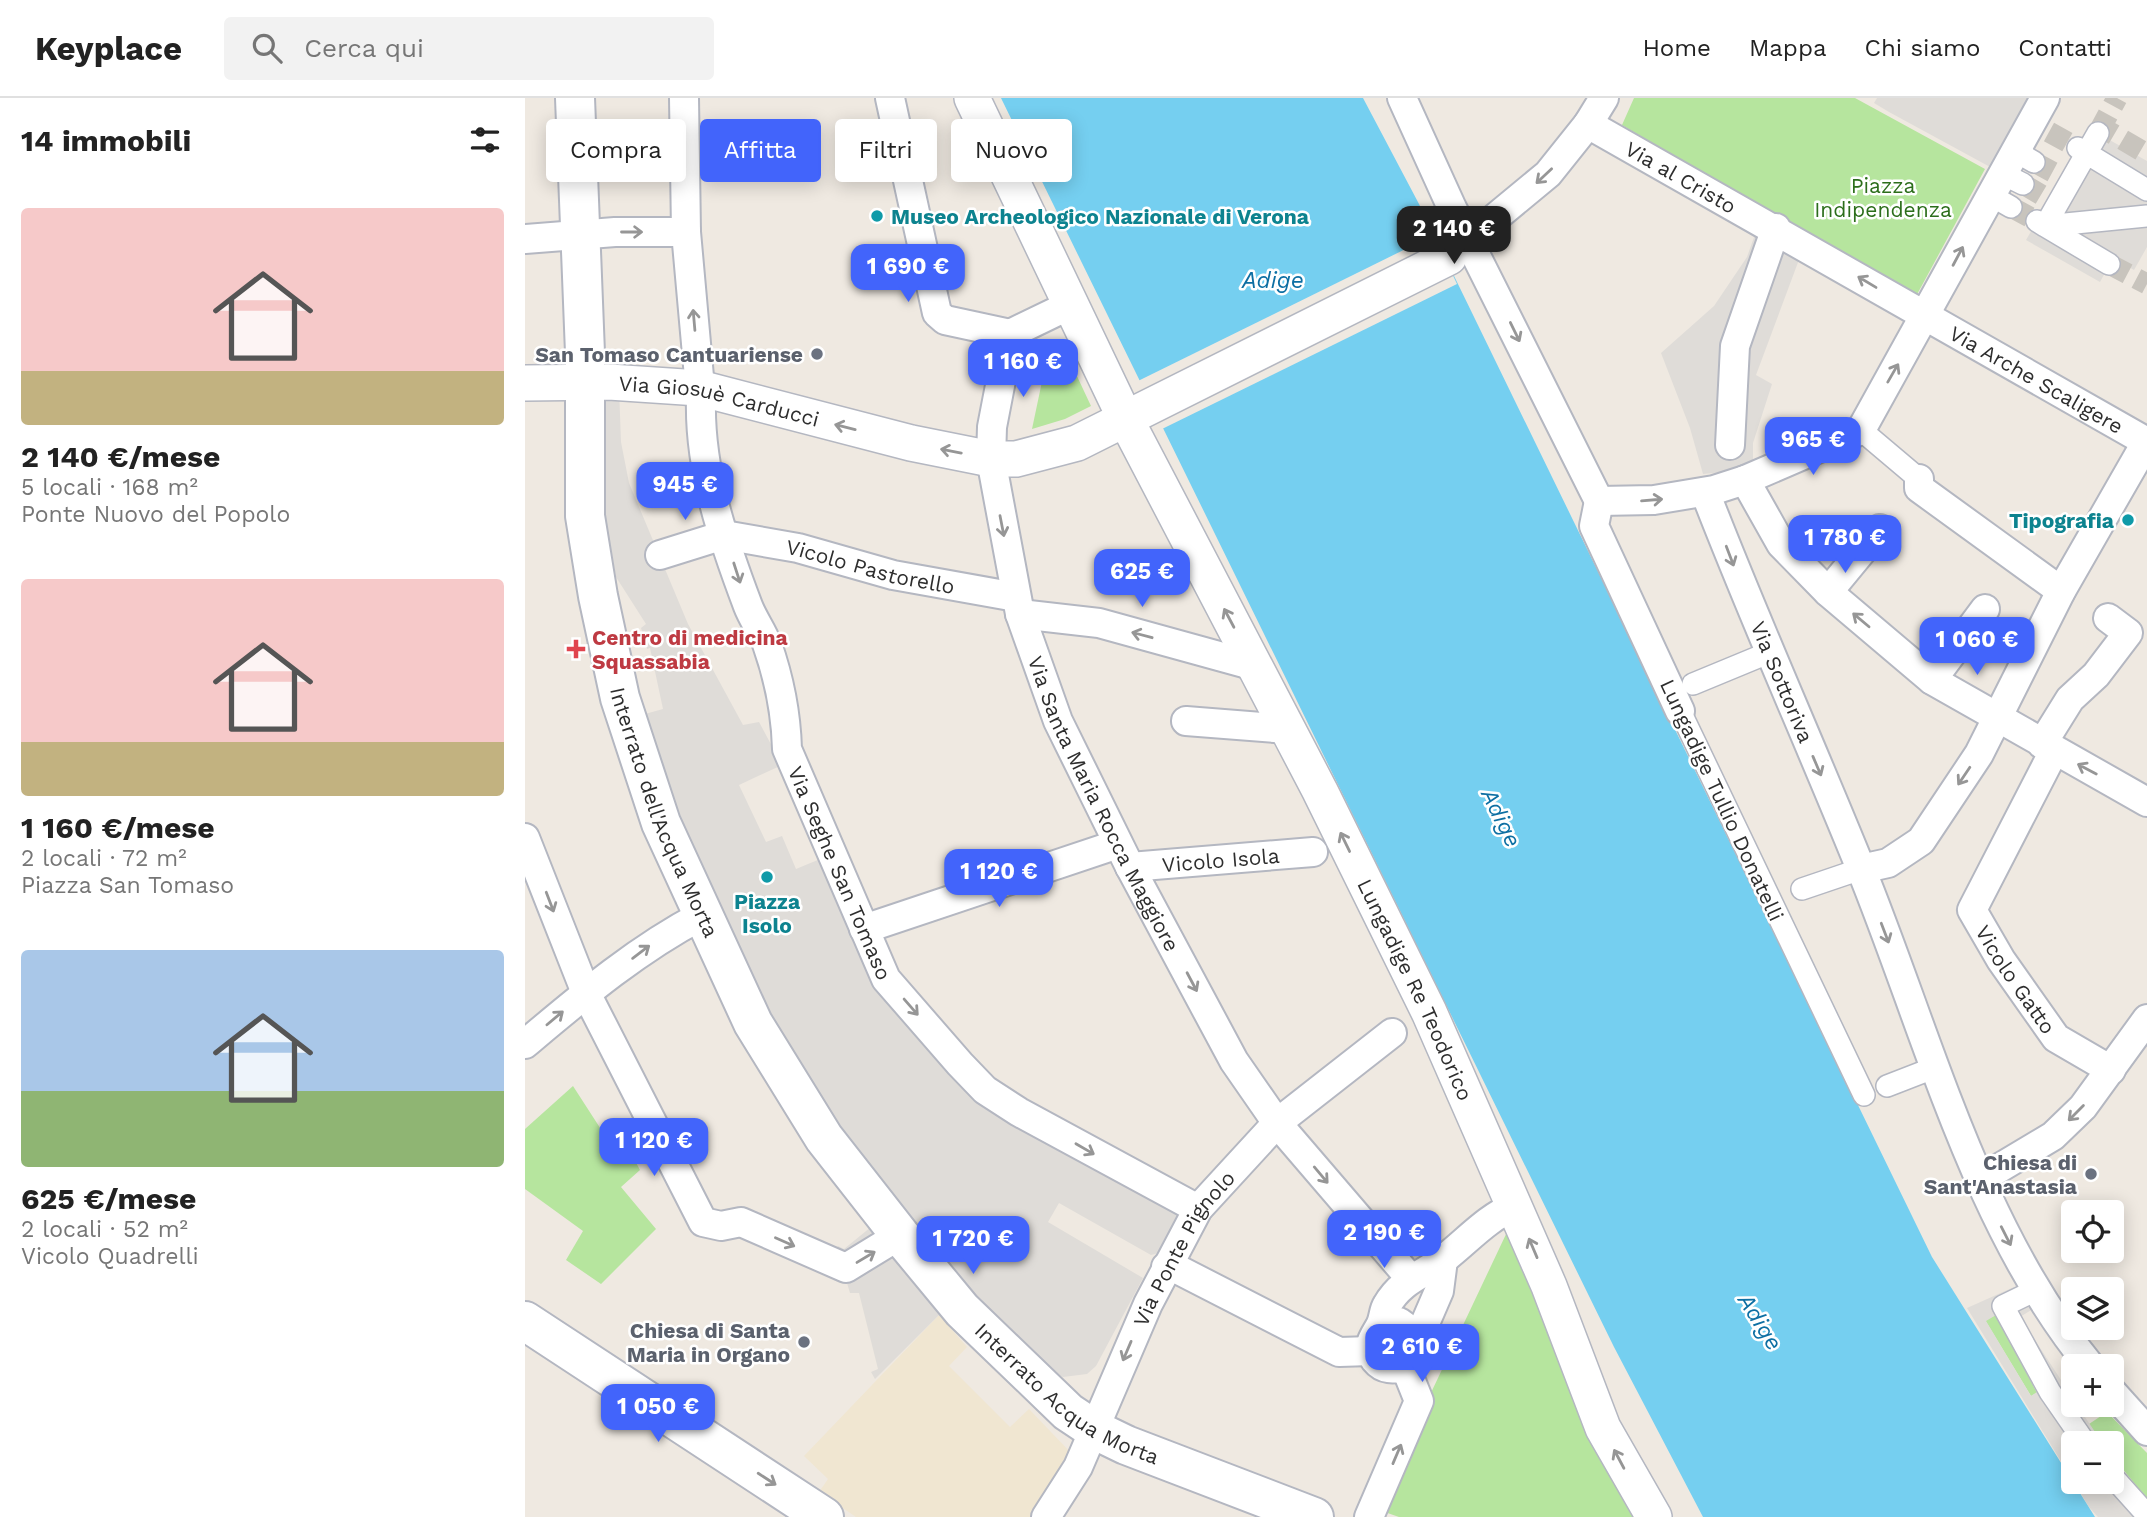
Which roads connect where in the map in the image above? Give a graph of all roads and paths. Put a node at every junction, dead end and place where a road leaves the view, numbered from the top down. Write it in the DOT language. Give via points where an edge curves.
graph roads {
  1 [pos="575,98"];
  2 [pos="684,98"];
  3 [pos="890,98"];
  4 [pos="972,98"];
  5 [pos="1402,98"];
  6 [pos="1604,98"];
  7 [pos="2045,98"];
  8 [pos="1588,124"];
  9 [pos="2098,133"];
  10 [pos="2082,150"];
  11 [pos="2147,190"];
  12 [pos="2147,216"];
  13 [pos="2041,223"];
  14 [pos="1776,228"];
  15 [pos="686,232"];
  16 [pos="578,235"];
  17 [pos="525,239"];
  18 [pos="1458,248"];
  19 [pos="2109,264"];
  20 [pos="1072,304"];
  21 [pos="1926,317"];
  22 [pos="1010,334"];
  23 [pos="525,383"];
  24 [pos="585,383"];
  25 [pos="699,388"];
  26 [pos="1148,406"];
  27 [pos="1861,430"];
  28 [pos="2147,441"];
  29 [pos="1077,443"];
  30 [pos="1730,445"];
  31 [pos="991,459"];
  32 [pos="1153,473"];
  33 [pos="1919,479"];
  34 [pos="1745,480"];
  35 [pos="1706,492"];
  36 [pos="1599,501"];
  37 [pos="1880,529"];
  38 [pos="724,535"];
  39 [pos="660,555"];
  40 [pos="2061,591"];
  41 [pos="1828,592"];
  42 [pos="1018,606"];
  43 [pos="1985,609"];
  44 [pos="2108,618"];
  45 [pos="1769,653"];
  46 [pos="1255,666"];
  47 [pos="1932,680"];
  48 [pos="1693,684"];
  49 [pos="1681,711"];
  50 [pos="1998,717"];
  51 [pos="1186,721"];
  52 [pos="1288,729"];
  53 [pos="2048,748"];
  54 [pos="2147,802"];
  55 [pos="525,838"];
  56 [pos="1313,852"];
  57 [pos="1124,855"];
  58 [pos="1861,869"];
  59 [pos="1802,889"];
  60 [pos="701,916"];
  61 [pos="864,929"];
  62 [pos="586,993"];
  63 [pos="2147,1019"];
  64 [pos="1392,1034"];
  65 [pos="525,1044"];
  66 [pos="1936,1067"];
  67 [pos="2112,1070"];
  68 [pos="1887,1086"];
  69 [pos="1864,1095"];
  70 [pos="1277,1123"];
  71 [pos="1981,1179"];
  72 [pos="872,1199"];
  73 [pos="1515,1206"];
  74 [pos="1198,1209"];
  75 [pos="900,1235"];
  76 [pos="1443,1260"];
  77 [pos="1166,1267"];
  78 [pos="1409,1278"];
  79 [pos="2036,1290"];
  80 [pos="525,1321"];
  81 [pos="1375,1338"];
  82 [pos="1411,1354"];
  83 [pos="2082,1354"];
  84 [pos="2124,1405"];
  85 [pos="1095,1430"];
  86 [pos="2077,1431"];
  87 [pos="2147,1431"];
  88 [pos="2124,1489"];
  89 [pos="2147,1515"];
  90 [pos="824,1517"];
  91 [pos="1047,1517"];
  92 [pos="1314,1517"];
  93 [pos="1370,1517"];
  94 [pos="1654,1517"];
  1 -- 16 [label="main road"];
  2 -- 15 [label="street, Via Seghe San Tomaso"];
  3 -- 22 [label="street" via="937,313 945,320"];
  4 -- 20 [label="street"];
  5 -- 18 [label="street"];
  6 -- 8 [label="street"];
  21 -- 7 [label="street, one-way" via="2013,179 2040,127"];
  8 -- 14 [label="street, Via al Cristo"];
  8 -- 18 [label="street, one-way" via="1548,174"];
  9 -- 10 [label="street"];
  10 -- 11 [label="street"];
  10 -- 13 [label="street"];
  12 -- 13 [label="street"];
  13 -- 19 [label="street"];
  21 -- 14 [label="street, Via al Cristo, one-way"];
  14 -- 30 [label="street" via="1735,346"];
  16 -- 15 [label="street, one-way"];
  25 -- 15 [label="street, Via Seghe San Tomaso, one-way"];
  16 -- 17 [label="street"];
  16 -- 24 [label="main road"];
  18 -- 26 [label="street"];
  18 -- 36 [label="street, one-way"];
  20 -- 22 [label="street"];
  20 -- 26 [label="street"];
  27 -- 21 [label="street, one-way"];
  21 -- 28 [label="street, Via Arche Scaligere"];
  22 -- 31 [label="street, Via Santa Maria Rocca Maggiore" via="992,427"];
  23 -- 24 [label="street, Via Giosuè Carducci"];
  24 -- 25 [label="street, Via Giosuè Carducci"];
  24 -- 60 [label="main road, Interrato dell'Acqua Morta" via="585,516 606,636 646,783"];
  31 -- 25 [label="street, Via Giosuè Carducci, one-way"];
  25 -- 38 [label="street, Via Seghe San Tomaso" via="711,498"];
  26 -- 29 [label="street"];
  26 -- 32 [label="street, Lungadige Re Teodorico"];
  26 -- 32 [label="street, Lungadige Re Teodorico" via="1156,408 1146,425 1145,441"];
  27 -- 33 [label="street"];
  27 -- 34 [label="street"];
  28 -- 40 [label="street"];
  29 -- 31 [label="street, Via Giosuè Carducci" via="1016,459"];
  29 -- 32 [label="street" via="1111,443"];
  31 -- 42 [label="street, Via Santa Maria Rocca Maggiore, one-way"];
  46 -- 32 [label="street, Lungadige Re Teodorico, one-way"];
  33 -- 40 [label="street" via="1919,488"];
  34 -- 35 [label="street"];
  34 -- 41 [label="street" via="1781,544"];
  36 -- 35 [label="street, one-way" via="1654,500"];
  35 -- 45 [label="street, Via Sottoriva, one-way"];
  36 -- 49 [label="street, Lungadige Tullio Donatelli" via="1594,526"];
  37 -- 41 [label="street"];
  38 -- 39 [label="street"];
  38 -- 42 [label="street, Vicolo Pastorello" via="799,548"];
  38 -- 61 [label="street, Via Seghe San Tomaso, one-way" via="749,608 767,643 786,715 787,749"];
  40 -- 50 [label="street"];
  47 -- 41 [label="street, one-way"];
  46 -- 42 [label="street, Vicolo Pastorello, one-way"];
  42 -- 57 [label="street, Via Santa Maria Rocca Maggiore" via="1058,721"];
  43 -- 47 [label="street"];
  44 -- 53 [label="street" via="2128,633 2096,675 2070,699"];
  45 -- 48 [label="street"];
  45 -- 58 [label="street, Via Sottoriva, one-way"];
  46 -- 52 [label="street, Lungadige Re Teodorico"];
  47 -- 50 [label="street"];
  49 -- 69 [label="street, Lungadige Tullio Donatelli"];
  50 -- 53 [label="street"];
  50 -- 58 [label="street, one-way" via="1921,841 1888,863"];
  51 -- 52 [label="street"];
  73 -- 52 [label="street, Lungadige Re Teodorico, one-way" via="1429,1012"];
  54 -- 53 [label="street, one-way"];
  53 -- 67 [label="street, Vicolo Gatto" via="1972,910 2056,1038"];
  55 -- 62 [label="street, one-way"];
  56 -- 57 [label="street, Vicolo Isola"];
  57 -- 61 [label="street, Vicolo Isola"];
  57 -- 70 [label="street, Via Santa Maria Rocca Maggiore, one-way" via="1234,1061"];
  58 -- 59 [label="street"];
  58 -- 66 [label="street, Via Sottoriva, one-way"];
  62 -- 60 [label="street, one-way" via="661,937"];
  60 -- 72 [label="main road, Interrato dell'Acqua Morta" via="753,1023 799,1102"];
  61 -- 74 [label="street, Via Seghe San Tomaso, one-way" via="886,979 985,1090"];
  65 -- 62 [label="street, one-way"];
  62 -- 75 [label="street, one-way" via="703,1222 721,1226 741,1222 846,1268"];
  63 -- 67 [label="street"];
  64 -- 70 [label="street, Via Ponte Pignolo"];
  66 -- 68 [label="street"];
  66 -- 71 [label="street, Via Sottoriva"];
  67 -- 71 [label="street, one-way" via="2053,1136"];
  70 -- 74 [label="street, Via Ponte Pignolo"];
  70 -- 78 [label="street, Via Santa Maria Rocca Maggiore, one-way"];
  71 -- 79 [label="street, Via Sottoriva, one-way"];
  72 -- 75 [label="main road, Interrato Acqua Morta"];
  73 -- 76 [label="street" via="1493,1216"];
  94 -- 73 [label="street, Lungadige Re Teodorico, one-way" via="1603,1428"];
  74 -- 77 [label="street, Via Ponte Pignolo"];
  75 -- 85 [label="main road, Interrato Acqua Morta" via="963,1310 1038,1385"];
  76 -- 78 [label="street"];
  76 -- 82 [label="street" via="1439,1291"];
  77 -- 81 [label="street" via="1339,1352"];
  77 -- 85 [label="street, Via Ponte Pignolo, one-way"];
  78 -- 81 [label="street" via="1386,1306"];
  79 -- 83 [label="street, Via Sottoriva"];
  79 -- 86 [label="street" via="2003,1306"];
  80 -- 90 [label="main road, one-way"];
  81 -- 82 [label="street" via="1380,1365 1388,1368"];
  81 -- 82 [label="street" via="1399,1322 1414,1333"];
  93 -- 82 [label="street, one-way" via="1419,1401"];
  84 -- 87 [label="street"];
  85 -- 91 [label="street, Via Ponte Pignolo"];
  85 -- 92 [label="main road, Interrato Acqua Morta"];
  88 -- 89 [label="street"];
}
